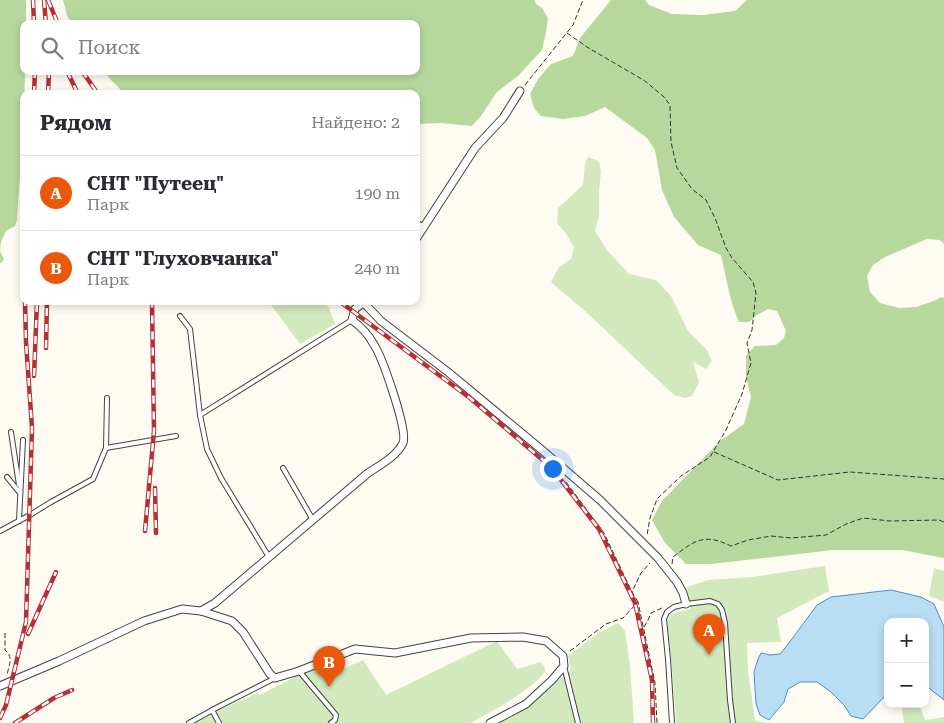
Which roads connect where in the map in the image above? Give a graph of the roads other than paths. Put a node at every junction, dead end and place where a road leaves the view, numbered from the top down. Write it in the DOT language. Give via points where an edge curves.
graph roads {
  1 [pos="520,91"];
  2 [pos="420,224"];
  3 [pos="424,227"];
  4 [pos="420,233"];
  5 [pos="361,305"];
  6 [pos="368,305"];
  7 [pos="180,316"];
  8 [pos="352,320"];
  9 [pos="107,398"];
  10 [pos="200,415"];
  11 [pos="11,432"];
  12 [pos="176,436"];
  13 [pos="23,440"];
  14 [pos="106,448"];
  15 [pos="283,468"];
  16 [pos="7,477"];
  17 [pos="20,493"];
  18 [pos="313,520"];
  19 [pos="19,521"];
  20 [pos="2,522"];
  21 [pos="6,528"];
  22 [pos="0,531"];
  23 [pos="269,557"];
  24 [pos="686,604"];
  25 [pos="201,611"];
  26 [pos="564,666"];
  27 [pos="299,671"];
  28 [pos="276,678"];
  29 [pos="4,685"];
  30 [pos="212,710"];
  31 [pos="190,723"];
  32 [pos="219,723"];
  33 [pos="331,723"];
  34 [pos="490,723"];
  35 [pos="578,723"];
  36 [pos="672,723"];
  37 [pos="732,723"];
  1 -- 3 [label="street" via="476,148"];
  2 -- 3 [label="lane"];
  3 -- 4 [label="street"];
  5 -- 8 [label="street" via="355,310"];
  6 -- 24 [label="street" via="381,320 600,500 658,558 683,593"];
  7 -- 10 [label="lane" via="190,329"];
  8 -- 10 [label="lane"];
  8 -- 18 [label="street" via="374,343 391,384 404,441 394,454"];
  9 -- 14 [label="lane"];
  10 -- 23 [label="lane" via="206,449"];
  11 -- 17 [label="lane"];
  12 -- 14 [label="lane"];
  13 -- 17 [label="lane"];
  14 -- 19 [label="lane" via="93,479"];
  15 -- 18 [label="lane"];
  16 -- 17 [label="lane"];
  17 -- 19 [label="lane"];
  18 -- 23 [label="street"];
  19 -- 21 [label="lane"];
  20 -- 21 [label="lane"];
  21 -- 22 [label="lane"];
  23 -- 25 [label="street"];
  24 -- 36 [label="lane" via="674,607 664,619"];
  24 -- 37 [label="lane" via="710,602 718,604 722,610"];
  25 -- 28 [label="street" via="232,621"];
  25 -- 29 [label="street" via="182,609 144,621"];
  26 -- 27 [label="street" via="563,656 546,641 523,637 471,638 395,653 355,649"];
  26 -- 34 [label="street" via="526,704"];
  26 -- 35 [label="lane"];
  27 -- 28 [label="street"];
  27 -- 33 [label="lane" via="336,715"];
  28 -- 30 [label="lane"];
  30 -- 31 [label="lane"];
  30 -- 32 [label="lane"];
}
